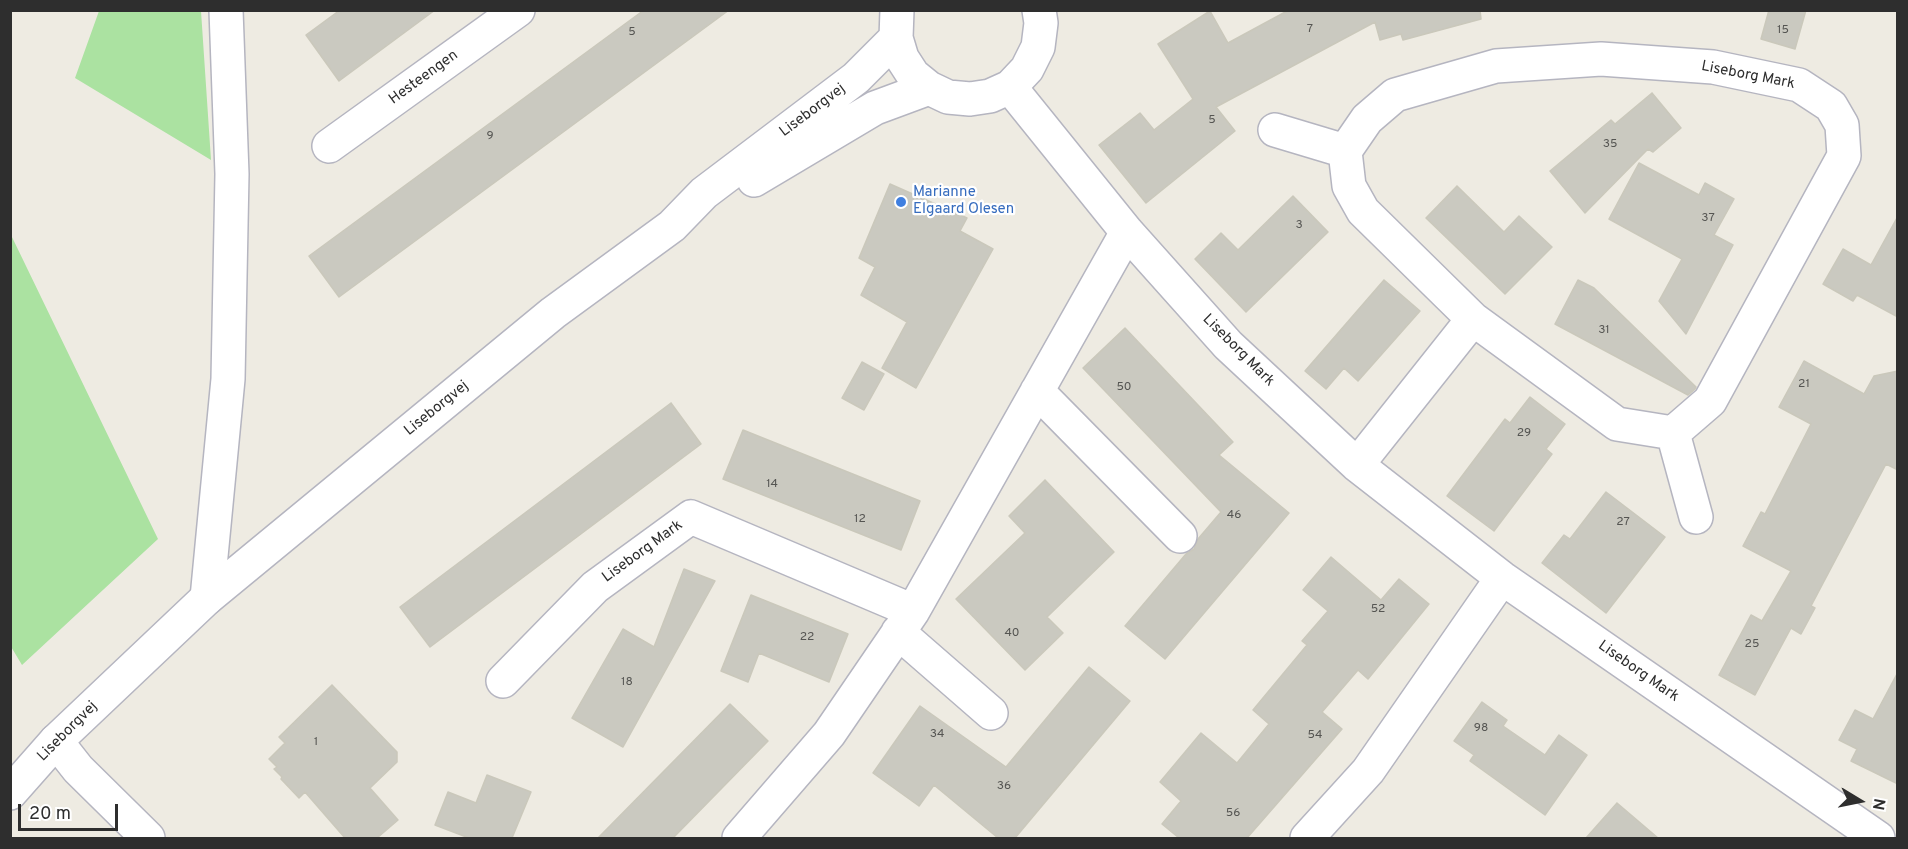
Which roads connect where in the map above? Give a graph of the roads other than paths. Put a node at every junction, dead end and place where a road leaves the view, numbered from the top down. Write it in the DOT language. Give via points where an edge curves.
graph roads {
  1 [pos="226,10"];
  2 [pos="518,10"];
  3 [pos="1045,14"];
  4 [pos="897,24"];
  5 [pos="1010,87"];
  6 [pos="929,88"];
  7 [pos="1275,130"];
  8 [pos="329,146"];
  9 [pos="1345,151"];
  10 [pos="672,226"];
  11 [pos="1126,232"];
  12 [pos="1473,319"];
  13 [pos="1037,391"];
  14 [pos="1673,433"];
  15 [pos="1356,465"];
  16 [pos="1696,518"];
  17 [pos="1180,536"];
  18 [pos="1502,578"];
  19 [pos="207,598"];
  20 [pos="905,622"];
  21 [pos="502,681"];
  22 [pos="991,712"];
  23 [pos="56,741"];
  24 [pos="10,794"];
  25 [pos="148,838"];
  26 [pos="740,838"];
  27 [pos="1306,838"];
  28 [pos="1878,838"];
  1 -- 19 [label="street" via="232,174 228,379"];
  2 -- 8 [label="street, Hesteengen"];
  3 -- 5 [label="street" via="1038,47 1027,69"];
  4 -- 6 [label="street" via="902,58 913,75"];
  4 -- 10 [label="street, Liseborgvej" via="856,78 704,193"];
  5 -- 6 [label="street" via="990,96 969,99 948,97"];
  5 -- 11 [label="street, Liseborg Mark"];
  6 -- 10 [label="street, Liseborgvej" via="875,108 714,206"];
  7 -- 9 [label="street"];
  9 -- 12 [label="street" via="1349,186 1363,212"];
  9 -- 14 [label="street, Liseborg Mark" via="1367,119 1395,94 1496,66 1601,59 1713,67 1799,85 1831,106 1842,125 1844,156 1710,401"];
  10 -- 19 [label="street, Liseborgvej" via="553,313"];
  11 -- 13 [label="street"];
  11 -- 15 [label="street, Liseborg Mark" via="1228,345"];
  12 -- 14 [label="street" via="1617,424"];
  12 -- 15 [label="street"];
  13 -- 17 [label="street"];
  13 -- 20 [label="street"];
  14 -- 16 [label="street"];
  15 -- 18 [label="street, Liseborg Mark"];
  18 -- 27 [label="street" via="1368,771"];
  18 -- 28 [label="street, Liseborg Mark"];
  19 -- 23 [label="street, Liseborgvej"];
  20 -- 21 [label="street, Liseborg Mark" via="691,517 595,587"];
  20 -- 22 [label="street, Liseborg Mark"];
  20 -- 26 [label="street" via="829,734"];
  23 -- 24 [label="street, Liseborgvej"];
  23 -- 25 [label="street" via="78,769"];
}
